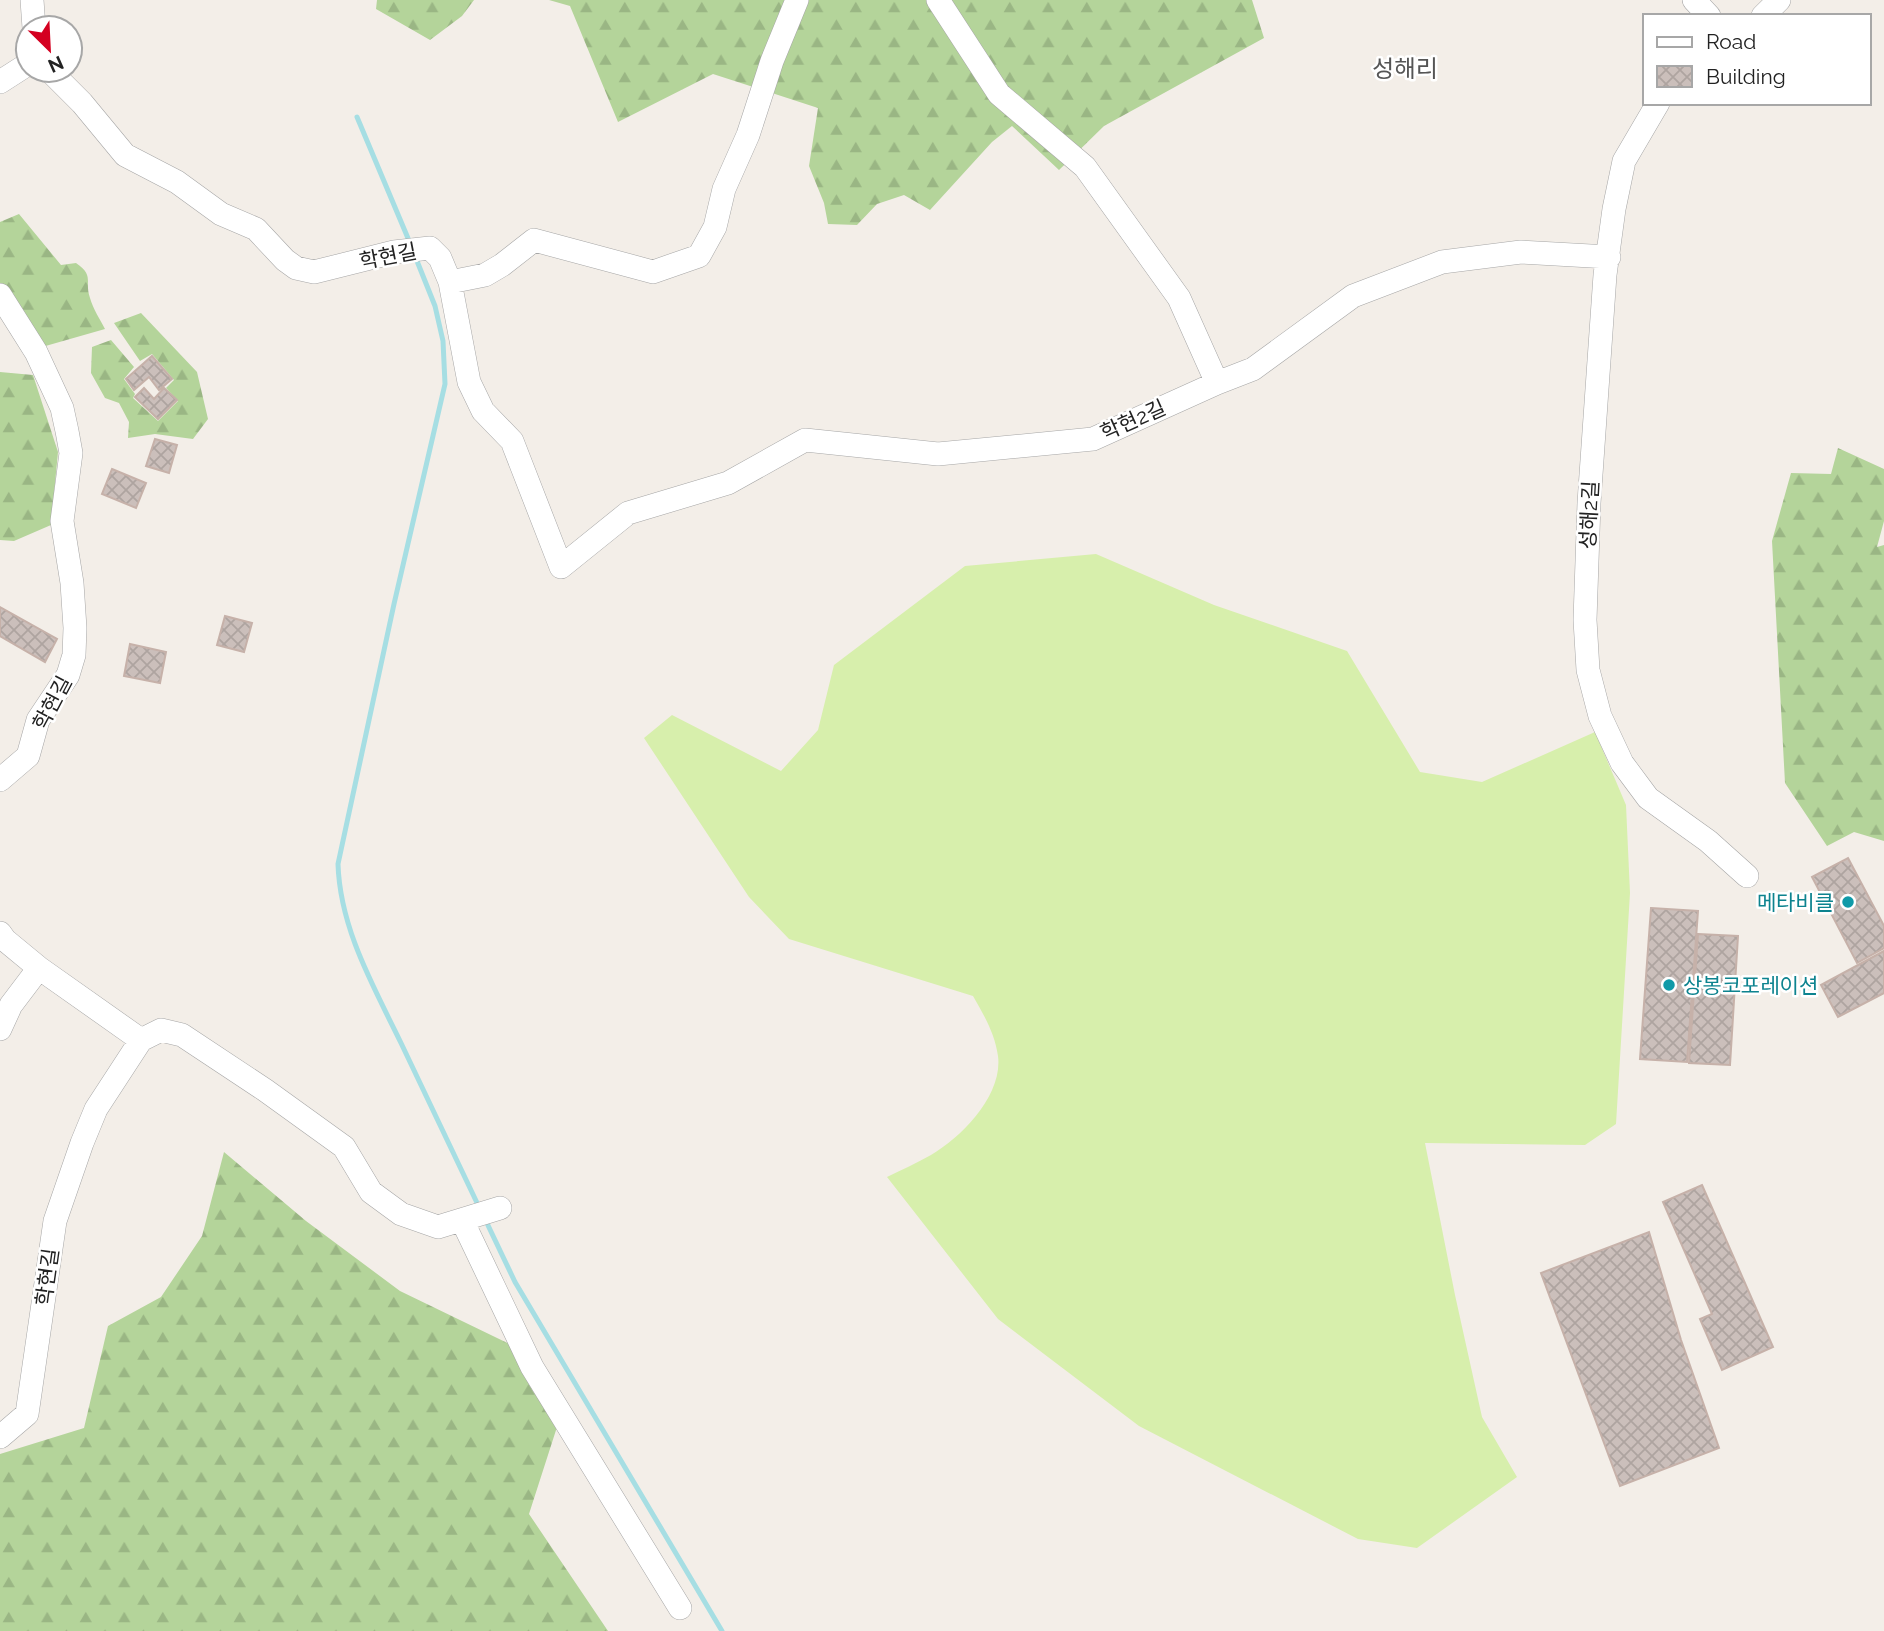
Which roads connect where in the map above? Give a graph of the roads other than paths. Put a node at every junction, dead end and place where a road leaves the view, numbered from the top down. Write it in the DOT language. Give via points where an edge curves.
graph roads {
  1 [pos="797,0"];
  2 [pos="938,0"];
  3 [pos="1694,0"];
  4 [pos="1779,0"];
  5 [pos="1707,14"];
  6 [pos="1765,14"];
  7 [pos="62,84"];
  8 [pos="1657,105"];
  9 [pos="1609,257"];
  10 [pos="450,282"];
  11 [pos="0,295"];
  12 [pos="1217,383"];
  13 [pos="561,567"];
  14 [pos="0,779"];
  15 [pos="1747,876"];
  16 [pos="0,933"];
  17 [pos="39,968"];
  18 [pos="6,1004"];
  19 [pos="0,1029"];
  20 [pos="141,1040"];
  21 [pos="500,1208"];
  22 [pos="462,1220"];
  23 [pos="0,1437"];
  24 [pos="680,1608"];
  1 -- 10 [label="street" via="724,189 715,227 699,256 653,272 534,240 485,275"];
  2 -- 12 [label="street" via="999,94 1085,167 1179,298"];
  3 -- 5 [label="street"];
  4 -- 6 [label="street"];
  7 -- 10 [label="street, 학현길" via="125,155 177,182 221,214 256,229 296,268 314,272 430,248 440,258"];
  8 -- 9 [label="street, 성해2길" via="1624,161"];
  9 -- 12 [label="street, 학현2길" via="1521,252 1443,261 1353,296 1253,369"];
  9 -- 15 [label="street, 성해2길" via="1589,503 1588,670 1600,716 1622,763 1648,798"];
  10 -- 13 [label="street, 학현길" via="469,382 483,411 512,440"];
  11 -- 14 [label="street, 학현길" via="36,352 62,408 71,453 62,521 75,628 68,675 38,720 28,756"];
  12 -- 13 [label="street, 학현2길" via="1093,439 938,454 805,440 728,483 628,513"];
  16 -- 17 [label="street"];
  17 -- 18 [label="street"];
  17 -- 20 [label="street"];
  18 -- 19 [label="street"];
  20 -- 22 [label="street" via="161,1030 183,1035 344,1147 371,1192 401,1214 438,1227"];
  20 -- 23 [label="street, 학현길" via="96,1109 82,1143 55,1221 27,1414"];
  21 -- 22 [label="street"];
  22 -- 24 [label="street" via="532,1367"];
}
